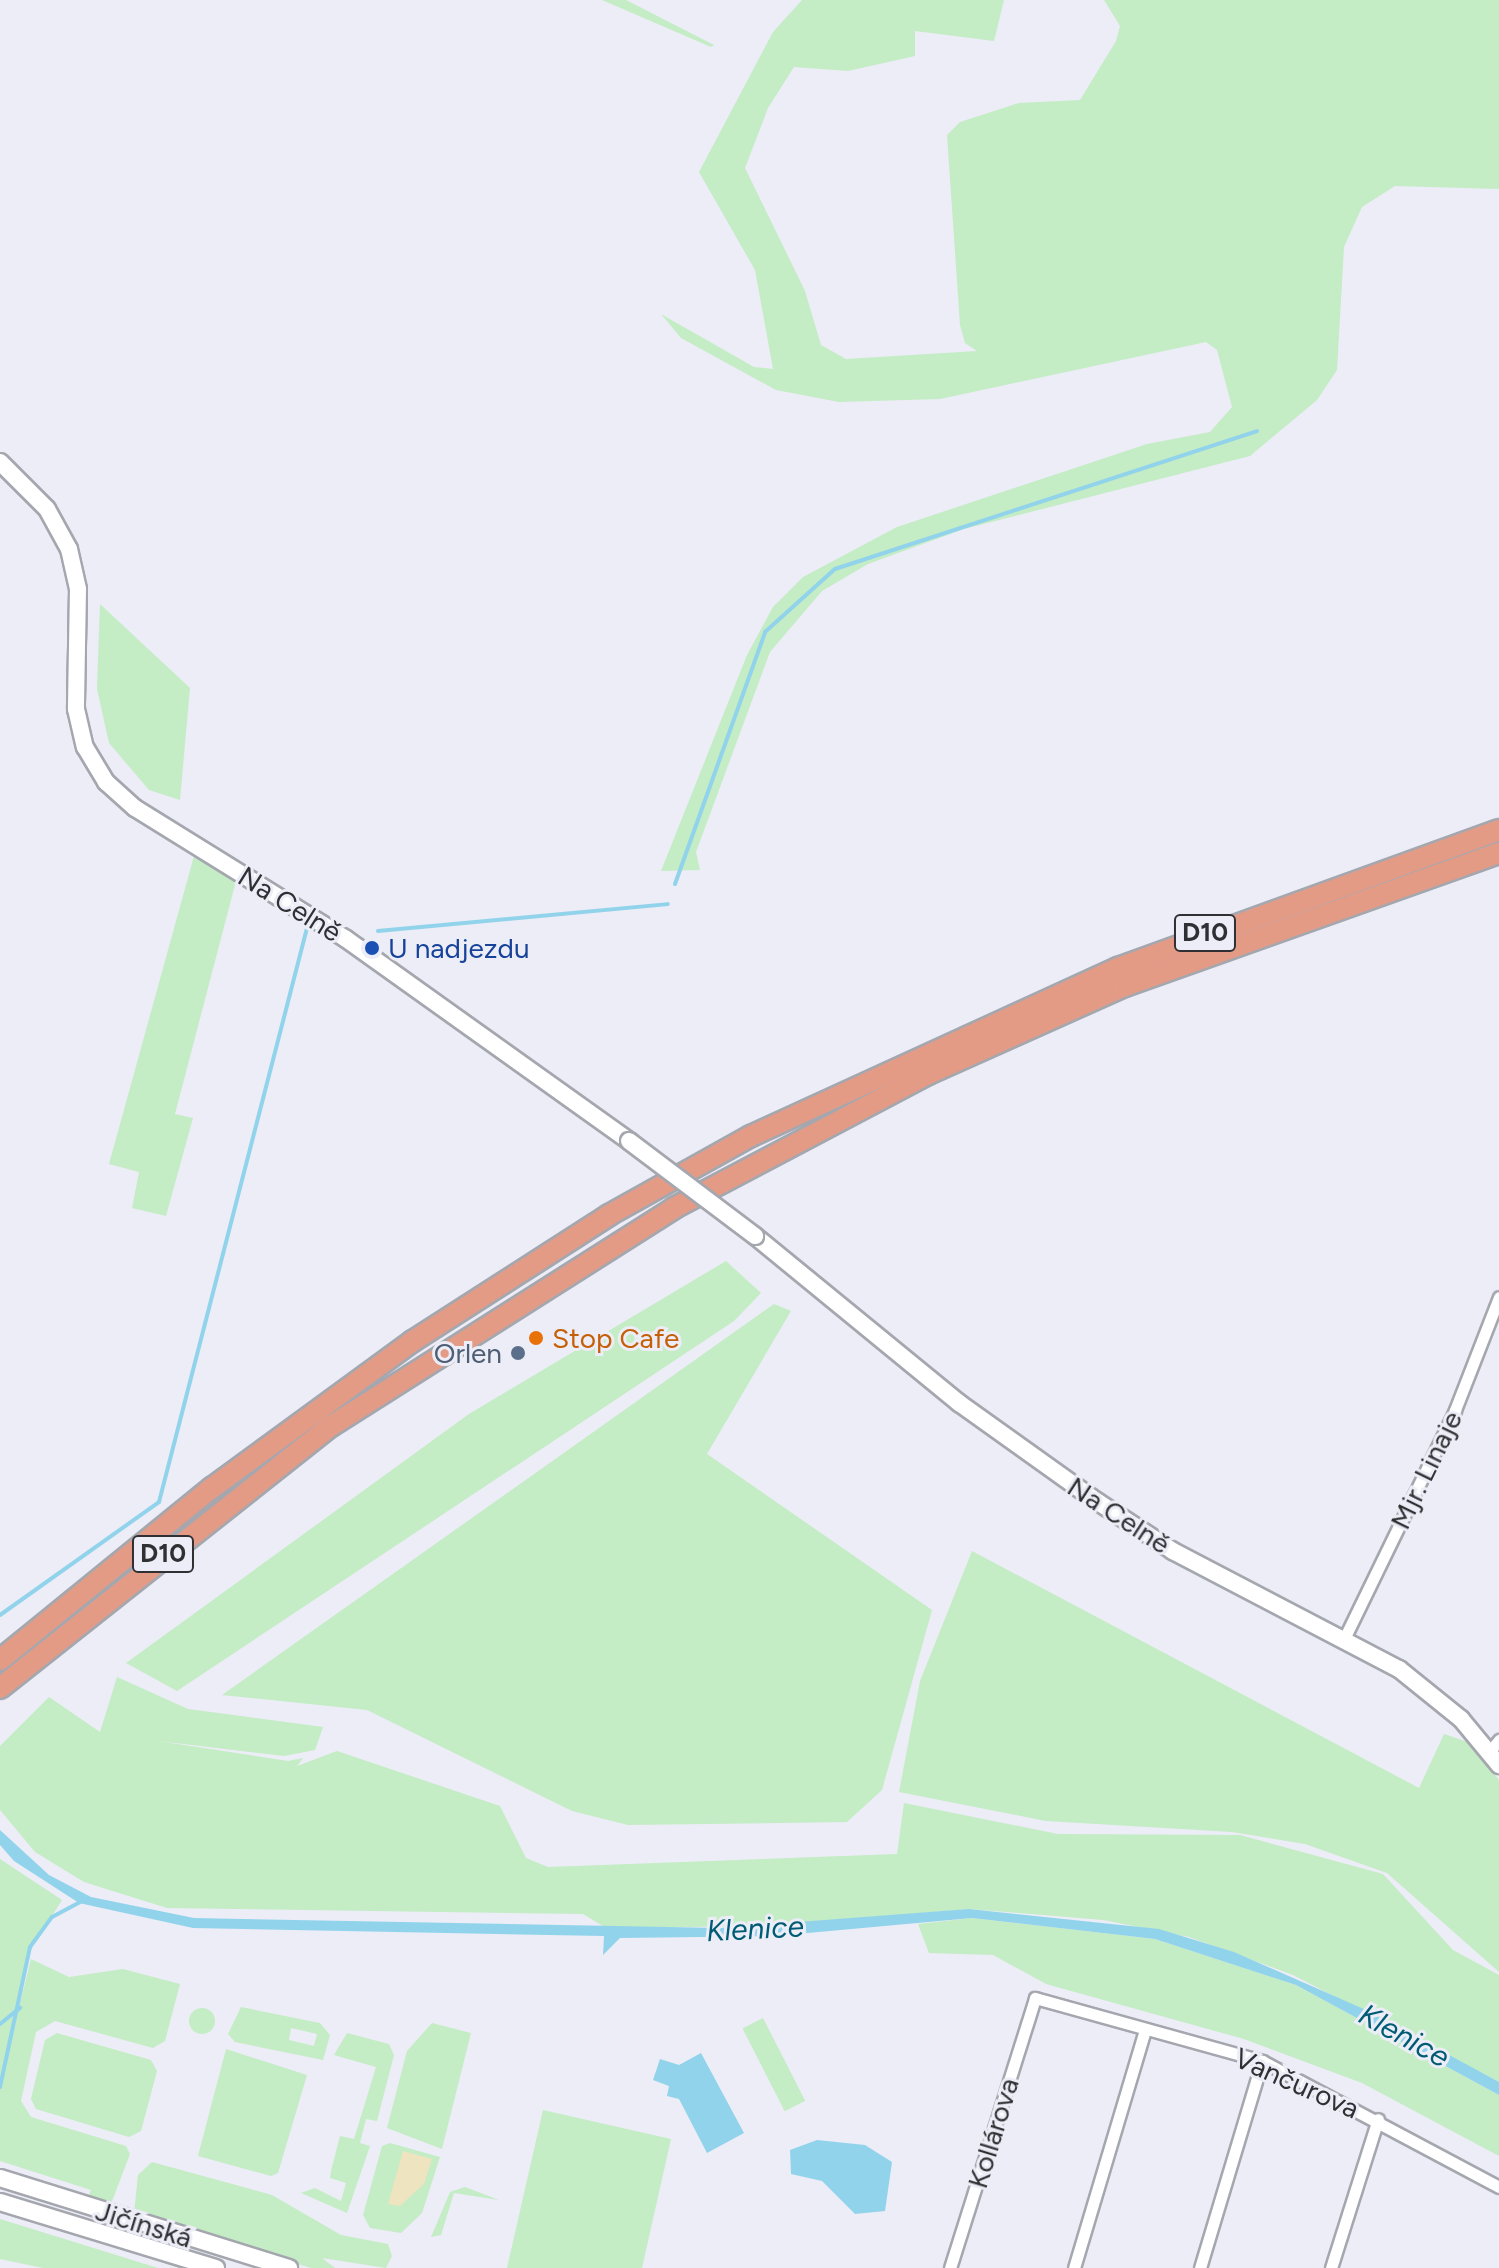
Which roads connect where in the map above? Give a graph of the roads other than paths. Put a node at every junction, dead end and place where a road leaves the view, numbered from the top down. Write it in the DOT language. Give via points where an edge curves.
graph roads {
  1 [pos="0,462"];
  2 [pos="1499,830"];
  3 [pos="1499,853"];
  4 [pos="1499,1297"];
  5 [pos="1344,1639"];
  6 [pos="0,1660"];
  7 [pos="0,1688"];
  8 [pos="1496,1753"];
  9 [pos="1035,1998"];
  10 [pos="1145,2030"];
  11 [pos="1262,2061"];
  12 [pos="1378,2119"];
  13 [pos="0,2178"];
  14 [pos="1499,2187"];
  15 [pos="0,2202"];
  16 [pos="216,2268"];
  17 [pos="289,2268"];
  18 [pos="950,2268"];
  19 [pos="1074,2268"];
  20 [pos="1200,2268"];
  21 [pos="1331,2268"];
  1 -- 5 [label="street, Na Celně, bridge" via="47,509 69,549 78,602 76,709 85,747 106,782 135,808 346,939 629,1141 959,1403 1098,1502 1173,1551"];
  2 -- 6 [label="highway, D10" via="1118,968 751,1136 596,1223 413,1341 212,1488"];
  3 -- 7 [label="highway, D10" via="1125,986 928,1074 674,1208 331,1426"];
  4 -- 5 [label="street, Mjr. Linaje" via="1455,1410"];
  5 -- 8 [label="street, Na Celně" via="1421,1685"];
  9 -- 10 [label="street, Vančurova"];
  9 -- 18 [label="street, Kollárova"];
  10 -- 11 [label="street, Vančurova"];
  10 -- 19 [label="street"];
  11 -- 12 [label="street, Vančurova"];
  11 -- 20 [label="street"];
  12 -- 14 [label="street, Vančurova"];
  12 -- 21 [label="street"];
  13 -- 17 [label="street, Jičínská"];
  15 -- 16 [label="street, Jičínská"];
}
